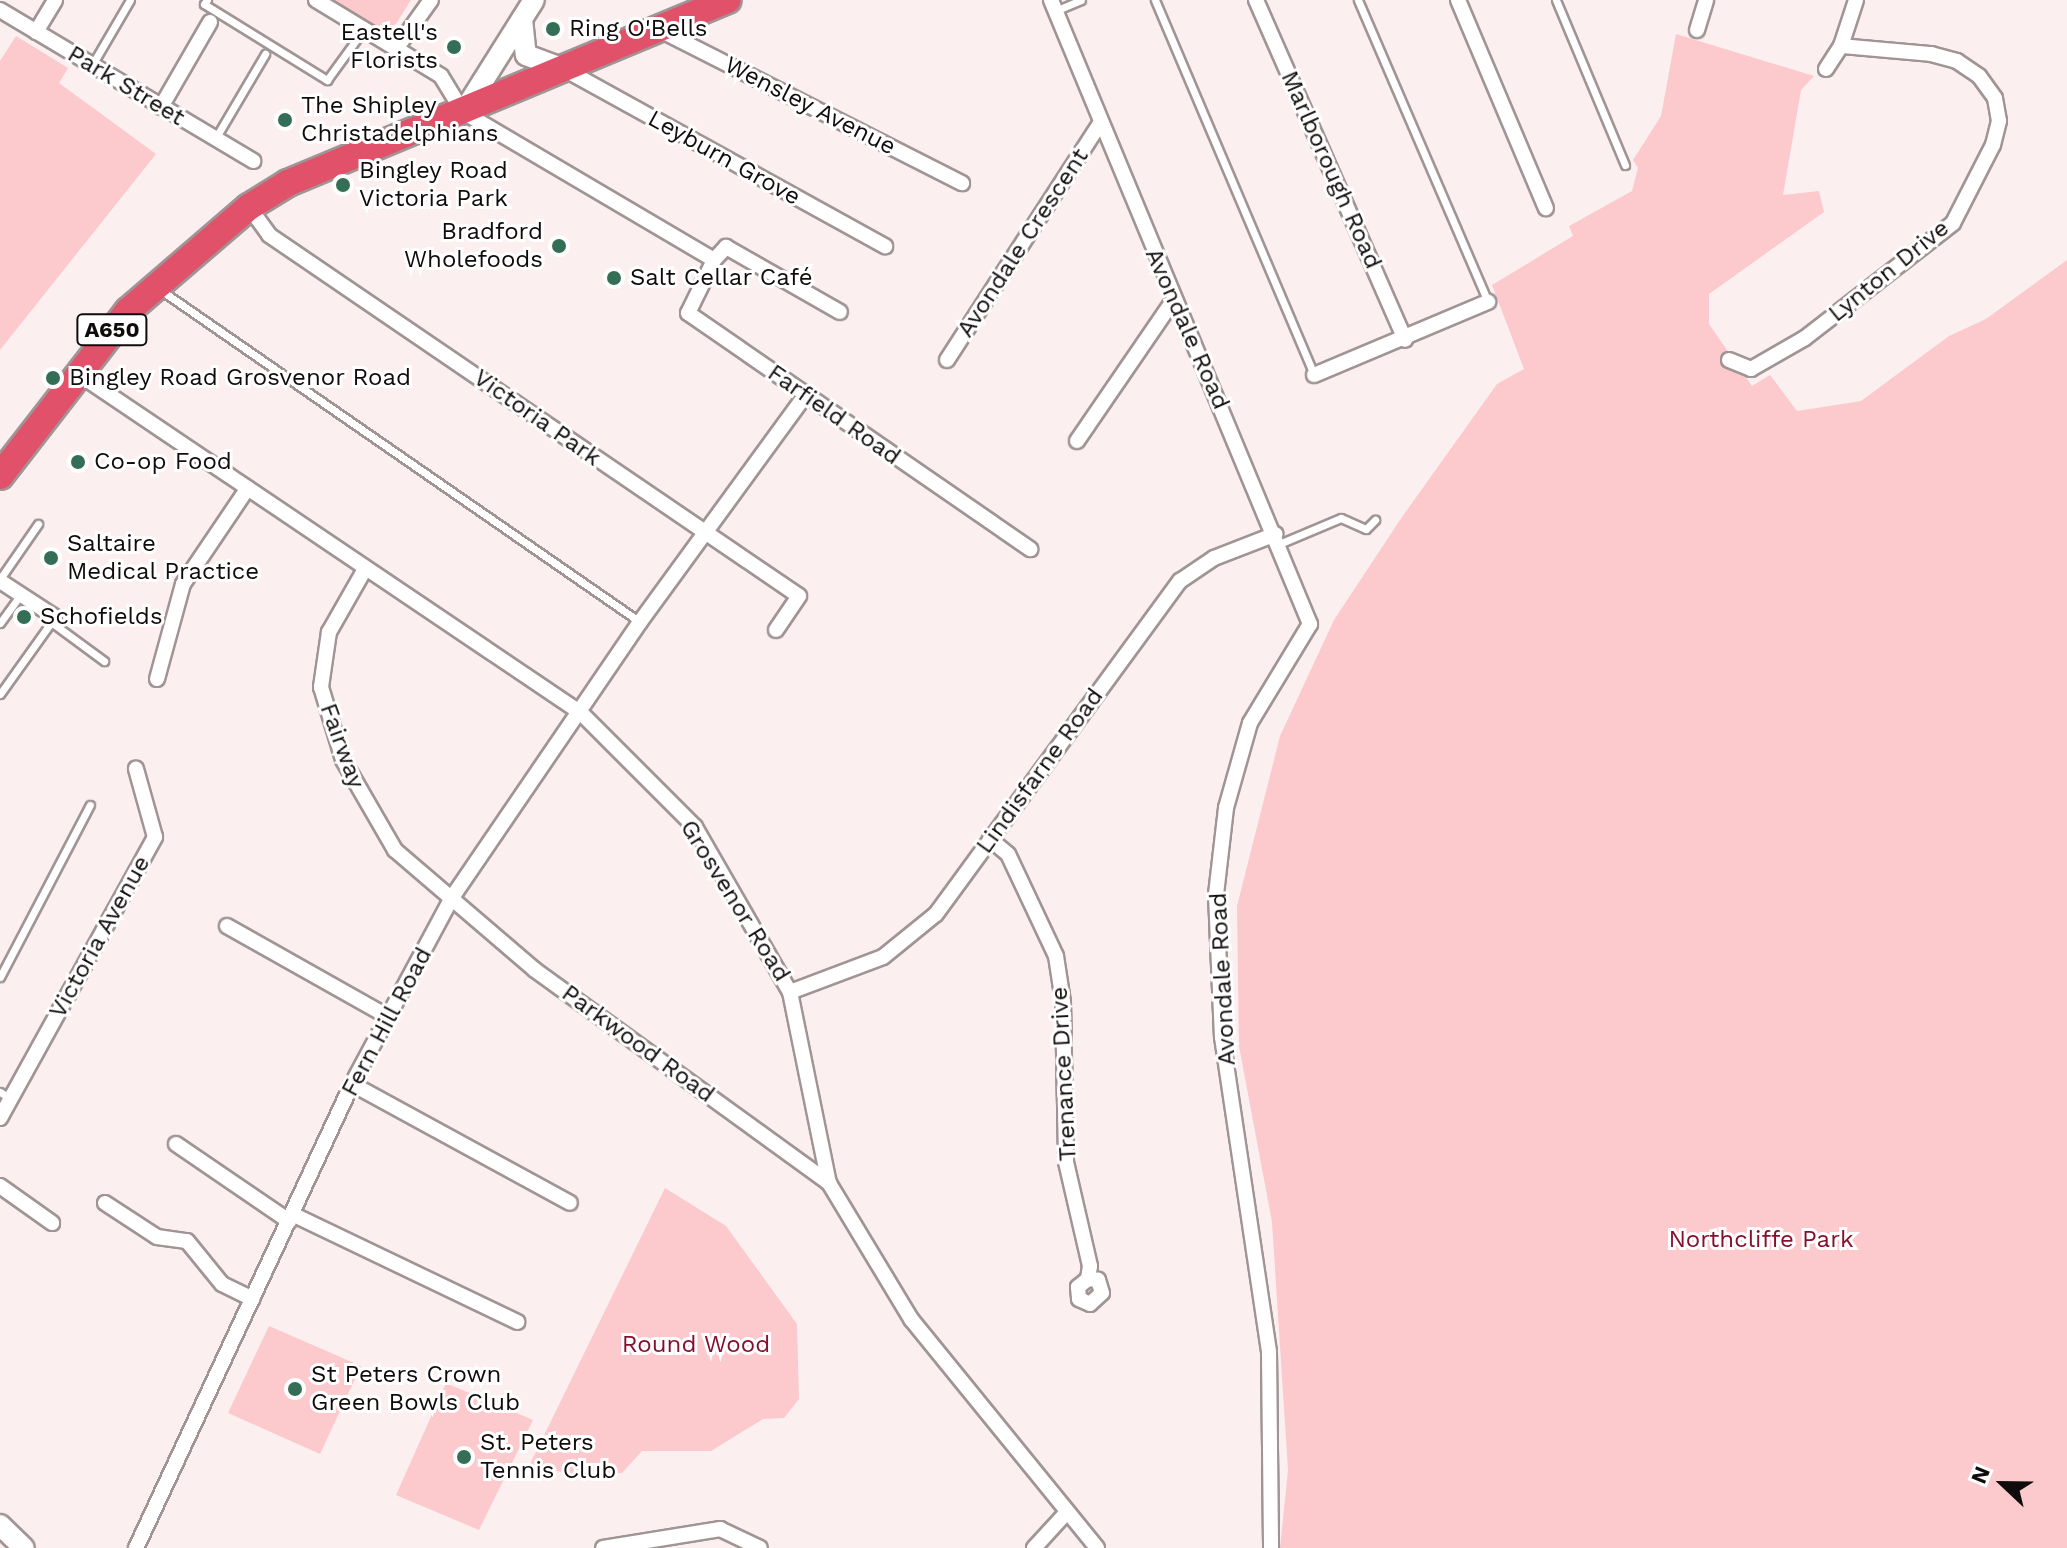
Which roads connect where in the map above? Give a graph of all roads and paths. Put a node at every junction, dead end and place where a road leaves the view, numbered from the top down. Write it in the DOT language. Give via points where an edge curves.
graph roads {
  1 [pos="55,0"];
  2 [pos="130,0"];
  3 [pos="207,0"];
  4 [pos="316,0"];
  5 [pos="431,0"];
  6 [pos="534,0"];
  7 [pos="727,0"];
  8 [pos="1081,0"];
  9 [pos="1155,0"];
  10 [pos="1256,0"];
  11 [pos="1358,0"];
  12 [pos="1458,0"];
  13 [pos="1556,0"];
  14 [pos="1706,0"];
  15 [pos="1856,0"];
  16 [pos="1053,5"];
  17 [pos="0,10"];
  18 [pos="522,19"];
  19 [pos="210,22"];
  20 [pos="364,29"];
  21 [pos="658,29"];
  22 [pos="1697,30"];
  23 [pos="36,32"];
  24 [pos="1841,46"];
  25 [pos="396,49"];
  26 [pos="265,54"];
  27 [pos="92,65"];
  28 [pos="564,69"];
  29 [pos="1826,69"];
  30 [pos="161,107"];
  31 [pos="463,112"];
  32 [pos="1099,125"];
  33 [pos="215,139"];
  34 [pos="253,161"];
  35 [pos="1625,165"];
  36 [pos="962,183"];
  37 [pos="249,207"];
  38 [pos="1546,208"];
  39 [pos="885,246"];
  40 [pos="714,260"];
  41 [pos="153,285"];
  42 [pos="1173,301"];
  43 [pos="1488,302"];
  44 [pos="840,312"];
  45 [pos="1405,340"];
  46 [pos="947,360"];
  47 [pos="1729,360"];
  48 [pos="77,373"];
  49 [pos="1314,375"];
  50 [pos="805,396"];
  51 [pos="1077,441"];
  52 [pos="1,473"];
  53 [pos="247,489"];
  54 [pos="1375,520"];
  55 [pos="38,524"];
  56 [pos="704,534"];
  57 [pos="1278,539"];
  58 [pos="1030,549"];
  59 [pos="365,569"];
  60 [pos="0,580"];
  61 [pos="21,593"];
  62 [pos="53,619"];
  63 [pos="640,622"];
  64 [pos="0,623"];
  65 [pos="776,630"];
  66 [pos="104,661"];
  67 [pos="157,679"];
  68 [pos="0,694"];
  69 [pos="581,713"];
  70 [pos="136,769"];
  71 [pos="90,805"];
  72 [pos="990,839"];
  73 [pos="451,899"];
  74 [pos="227,926"];
  75 [pos="0,977"];
  76 [pos="790,992"];
  77 [pos="387,1016"];
  78 [pos="352,1084"];
  79 [pos="5,1096"];
  80 [pos="0,1118"];
  81 [pos="176,1144"];
  82 [pos="829,1183"];
  83 [pos="0,1186"];
  84 [pos="105,1203"];
  85 [pos="570,1203"];
  86 [pos="291,1217"];
  87 [pos="52,1223"];
  88 [pos="1088,1279"];
  89 [pos="253,1299"];
  90 [pos="517,1322"];
  91 [pos="1067,1512"];
  92 [pos="0,1525"];
  93 [pos="24,1548"];
  94 [pos="136,1548"];
  95 [pos="603,1548"];
  96 [pos="760,1548"];
  97 [pos="1034,1548"];
  98 [pos="1097,1548"];
  99 [pos="1271,1548"];
  1 -- 23 [label="street"];
  2 -- 27 [label="lane"];
  3 -- 20 [label="lane" via="204,4 327,80"];
  4 -- 20 [label="street"];
  5 -- 25 [label="street"];
  6 -- 18 [label="street"];
  7 -- 21 [label="highway, A650"];
  8 -- 16 [label="lane"];
  9 -- 49 [label="lane"];
  10 -- 45 [label="street, Marlborough Road"];
  11 -- 43 [label="lane"];
  12 -- 38 [label="street"];
  13 -- 35 [label="lane"];
  14 -- 22 [label="street"];
  15 -- 24 [label="street"];
  16 -- 32 [label="street, Avondale Road"];
  17 -- 23 [label="street, Park Street"];
  18 -- 28 [label="street" via="526,55"];
  18 -- 31 [label="street"];
  19 -- 30 [label="street"];
  20 -- 25 [label="street"];
  21 -- 28 [label="highway, A650"];
  21 -- 36 [label="street, Wensley Avenue"];
  23 -- 27 [label="street, Park Street"];
  24 -- 29 [label="street"];
  24 -- 47 [label="street, Lynton Drive" via="1957,61 1979,76 1995,98 1999,121 1993,145 1953,223 1805,338 1751,369"];
  25 -- 31 [label="street" via="441,76"];
  26 -- 33 [label="lane"];
  27 -- 30 [label="street, Park Street"];
  28 -- 31 [label="highway, A650"];
  28 -- 39 [label="street, Leyburn Grove"];
  30 -- 33 [label="street, Park Street"];
  31 -- 37 [label="highway, A650" via="288,183"];
  31 -- 40 [label="street"];
  32 -- 42 [label="street, Avondale Road"];
  32 -- 46 [label="street, Avondale Crescent"];
  33 -- 34 [label="street, Park Street"];
  37 -- 41 [label="highway, A650"];
  37 -- 56 [label="street, Victoria Park" via="269,235"];
  40 -- 44 [label="street" via="726,247"];
  40 -- 50 [label="street, Farfield Road" via="688,313"];
  41 -- 48 [label="highway, A650"];
  41 -- 63 [label="lane"];
  42 -- 51 [label="street"];
  42 -- 57 [label="street, Avondale Road"];
  43 -- 45 [label="street"];
  45 -- 49 [label="street"];
  48 -- 52 [label="highway, A650"];
  48 -- 53 [label="street, Grosvenor Road"];
  50 -- 56 [label="street, Fern Hill Road"];
  50 -- 58 [label="street, Farfield Road"];
  53 -- 59 [label="street, Grosvenor Road"];
  53 -- 67 [label="street" via="183,584"];
  54 -- 57 [label="lane" via="1366,529 1341,518"];
  55 -- 60 [label="lane"];
  56 -- 63 [label="street, Fern Hill Road"];
  56 -- 65 [label="street, Victoria Park" via="799,596"];
  57 -- 72 [label="street, Lindisfarne Road" via="1214,558 1180,581"];
  57 -- 99 [label="street, Avondale Road" via="1310,624 1250,723 1226,808 1216,895 1222,1037 1269,1352"];
  59 -- 69 [label="street, Grosvenor Road"];
  59 -- 73 [label="street, Fairway" via="329,632 321,687 328,718 361,799 395,850"];
  60 -- 61 [label="street"];
  61 -- 62 [label="street"];
  61 -- 64 [label="lane"];
  62 -- 66 [label="lane"];
  62 -- 68 [label="lane"];
  63 -- 69 [label="street, Fern Hill Road"];
  69 -- 73 [label="street, Fern Hill Road"];
  69 -- 76 [label="street, Grosvenor Road" via="695,827"];
  70 -- 79 [label="street, Victoria Avenue" via="155,837"];
  71 -- 75 [label="lane"];
  72 -- 76 [label="street, Lindisfarne Road" via="936,914 883,957"];
  72 -- 88 [label="street, Trenance Drive" via="1008,854 1056,956 1063,1002 1066,1162 1090,1266"];
  73 -- 77 [label="street, Fern Hill Road"];
  73 -- 82 [label="street, Parkwood Road" via="535,970"];
  74 -- 77 [label="street"];
  76 -- 82 [label="street, Grosvenor Road"];
  77 -- 78 [label="street, Fern Hill Road"];
  78 -- 85 [label="street"];
  78 -- 86 [label="street, Fern Hill Road"];
  79 -- 80 [label="street, Victoria Avenue"];
  81 -- 86 [label="street"];
  82 -- 91 [label="street, Grosvenor Road" via="911,1319"];
  83 -- 87 [label="street"];
  84 -- 89 [label="street" via="157,1237 187,1241 222,1284"];
  86 -- 89 [label="street, Fern Hill Road"];
  86 -- 90 [label="street"];
  89 -- 94 [label="street, Fern Hill Road"];
  91 -- 97 [label="street"];
  91 -- 98 [label="street, Grosvenor Road"];
  92 -- 93 [label="street"];
  95 -- 96 [label="street" via="720,1529"];
}
